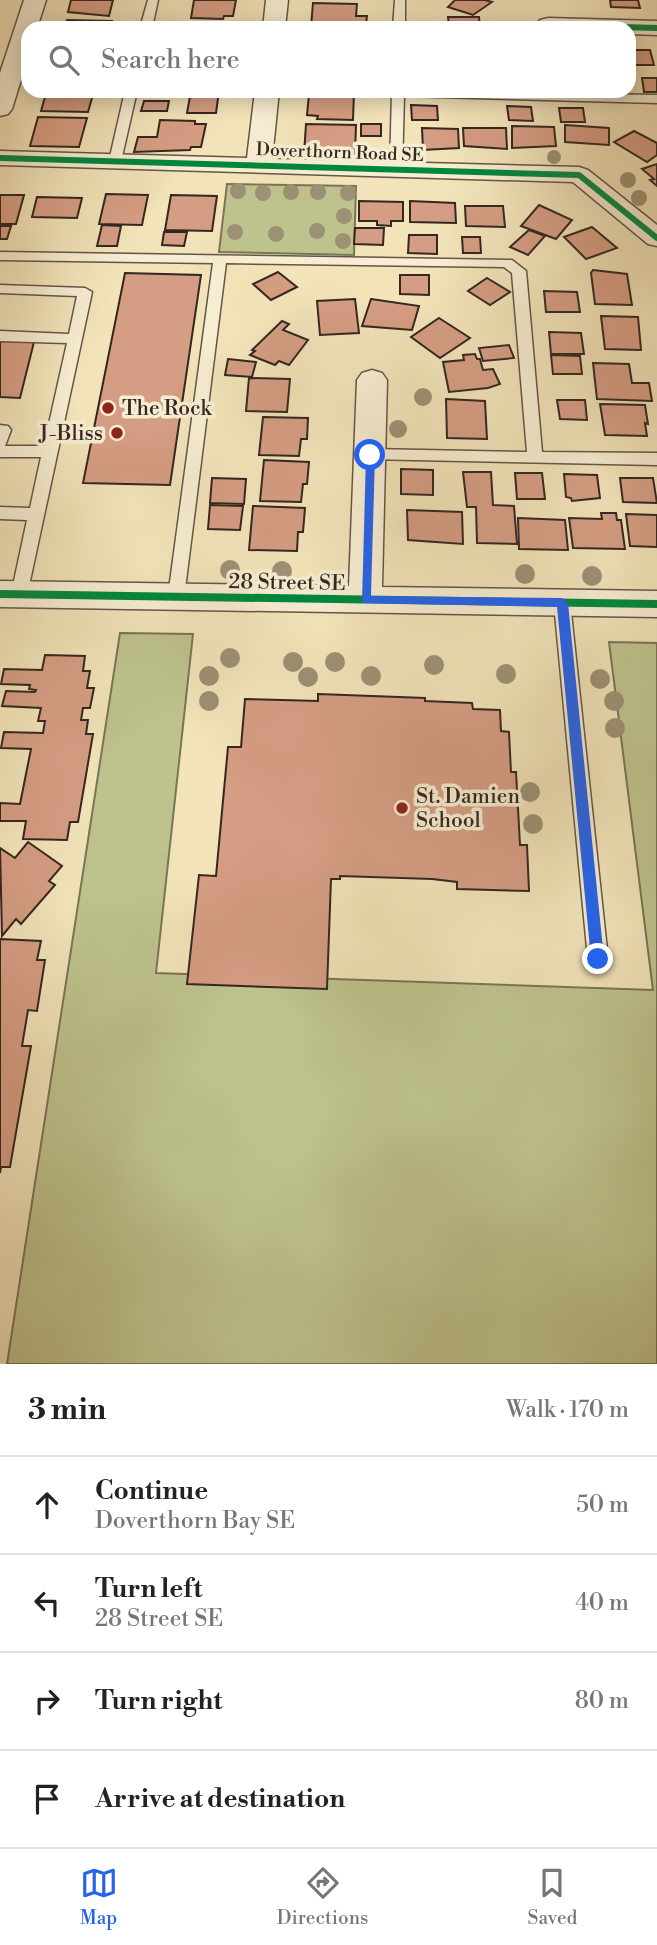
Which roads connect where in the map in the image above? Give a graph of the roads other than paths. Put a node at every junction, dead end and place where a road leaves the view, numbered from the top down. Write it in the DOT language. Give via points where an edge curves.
graph roads {
  1 [pos="35,0"];
  2 [pos="153,0"];
  3 [pos="277,0"];
  4 [pos="400,0"];
  5 [pos="28,21"];
  6 [pos="148,21"];
  7 [pos="275,21"];
  8 [pos="399,21"];
  9 [pos="636,27"];
  10 [pos="657,28"];
  11 [pos="21,44"];
  12 [pos="129,98"];
  13 [pos="266,98"];
  14 [pos="398,98"];
  15 [pos="608,98"];
  16 [pos="643,99"];
  17 [pos="657,99"];
  18 [pos="0,110"];
  19 [pos="657,110"];
  20 [pos="0,159"];
  21 [pos="115,161"];
  22 [pos="259,166"];
  23 [pos="396,170"];
  24 [pos="657,238"];
  25 [pos="0,256"];
  26 [pos="220,259"];
  27 [pos="0,289"];
  28 [pos="0,336"];
  29 [pos="75,338"];
  30 [pos="372,380"];
  31 [pos="0,430"];
  32 [pos="0,442"];
  33 [pos="0,451"];
  34 [pos="51,452"];
  35 [pos="370,455"];
  36 [pos="535,456"];
  37 [pos="657,459"];
  38 [pos="0,513"];
  39 [pos="37,514"];
  40 [pos="10,594"];
  41 [pos="176,597"];
  42 [pos="365,600"];
  43 [pos="562,603"];
  44 [pos="657,604"];
  45 [pos="598,959"];
  1 -- 5 [label="street"];
  2 -- 6 [label="lane"];
  3 -- 7 [label="street"];
  4 -- 8 [label="lane"];
  9 -- 10 [label="street"];
  11 -- 18 [label="street"];
  12 -- 21 [label="lane"];
  13 -- 22 [label="street"];
  14 -- 23 [label="lane"];
  15 -- 16 [label="lane"];
  16 -- 17 [label="lane"];
  16 -- 19 [label="lane"];
  20 -- 21 [label="street, Doverthorn Road SE"];
  21 -- 22 [label="street, Doverthorn Road SE"];
  22 -- 23 [label="street, Doverthorn Road SE"];
  23 -- 24 [label="street, Doverthorn Road SE" via="579,175"];
  25 -- 26 [label="lane"];
  26 -- 36 [label="lane" via="507,263 519,271"];
  26 -- 41 [label="lane"];
  27 -- 29 [label="lane" via="85,292"];
  28 -- 29 [label="lane"];
  29 -- 34 [label="lane"];
  30 -- 35 [label="street"];
  31 -- 32 [label="lane"];
  33 -- 34 [label="lane"];
  34 -- 39 [label="lane"];
  35 -- 36 [label="lane"];
  35 -- 42 [label="street"];
  36 -- 37 [label="lane"];
  38 -- 39 [label="lane"];
  39 -- 40 [label="lane"];
  40 -- 41 [label="street, 28 Street SE"];
  41 -- 42 [label="street, 28 Street SE"];
  42 -- 43 [label="street, 28 Street SE"];
  43 -- 44 [label="street, 28 Street SE"];
  43 -- 45 [label="lane"];
}
